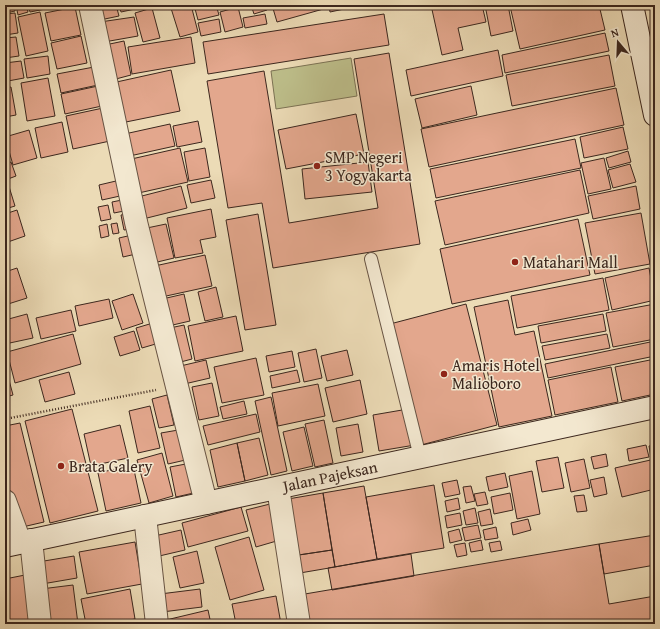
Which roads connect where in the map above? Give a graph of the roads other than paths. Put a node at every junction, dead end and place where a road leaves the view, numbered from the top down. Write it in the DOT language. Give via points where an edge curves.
graph roads {
  1 [pos="90,5"];
  2 [pos="632,5"];
  3 [pos="655,114"];
  4 [pos="371,259"];
  5 [pos="655,407"];
  6 [pos="420,457"];
  7 [pos="278,488"];
  8 [pos="5,501"];
  9 [pos="206,502"];
  10 [pos="145,516"];
  11 [pos="19,543"];
  12 [pos="40,624"];
  13 [pos="158,624"];
  14 [pos="299,624"];
  1 -- 9 [label="street" via="136,222"];
  2 -- 3 [label="street"];
  4 -- 6 [label="lane"];
  5 -- 6 [label="street, Jalan Pajeksan"];
  6 -- 7 [label="street, Jalan Pajeksan"];
  7 -- 9 [label="street, Jalan Pajeksan"];
  7 -- 14 [label="street"];
  8 -- 11 [label="street"];
  9 -- 10 [label="street, Jalan Pajeksan"];
  10 -- 11 [label="street, Jalan Pajeksan"];
  10 -- 13 [label="street"];
  11 -- 12 [label="street"];
}
